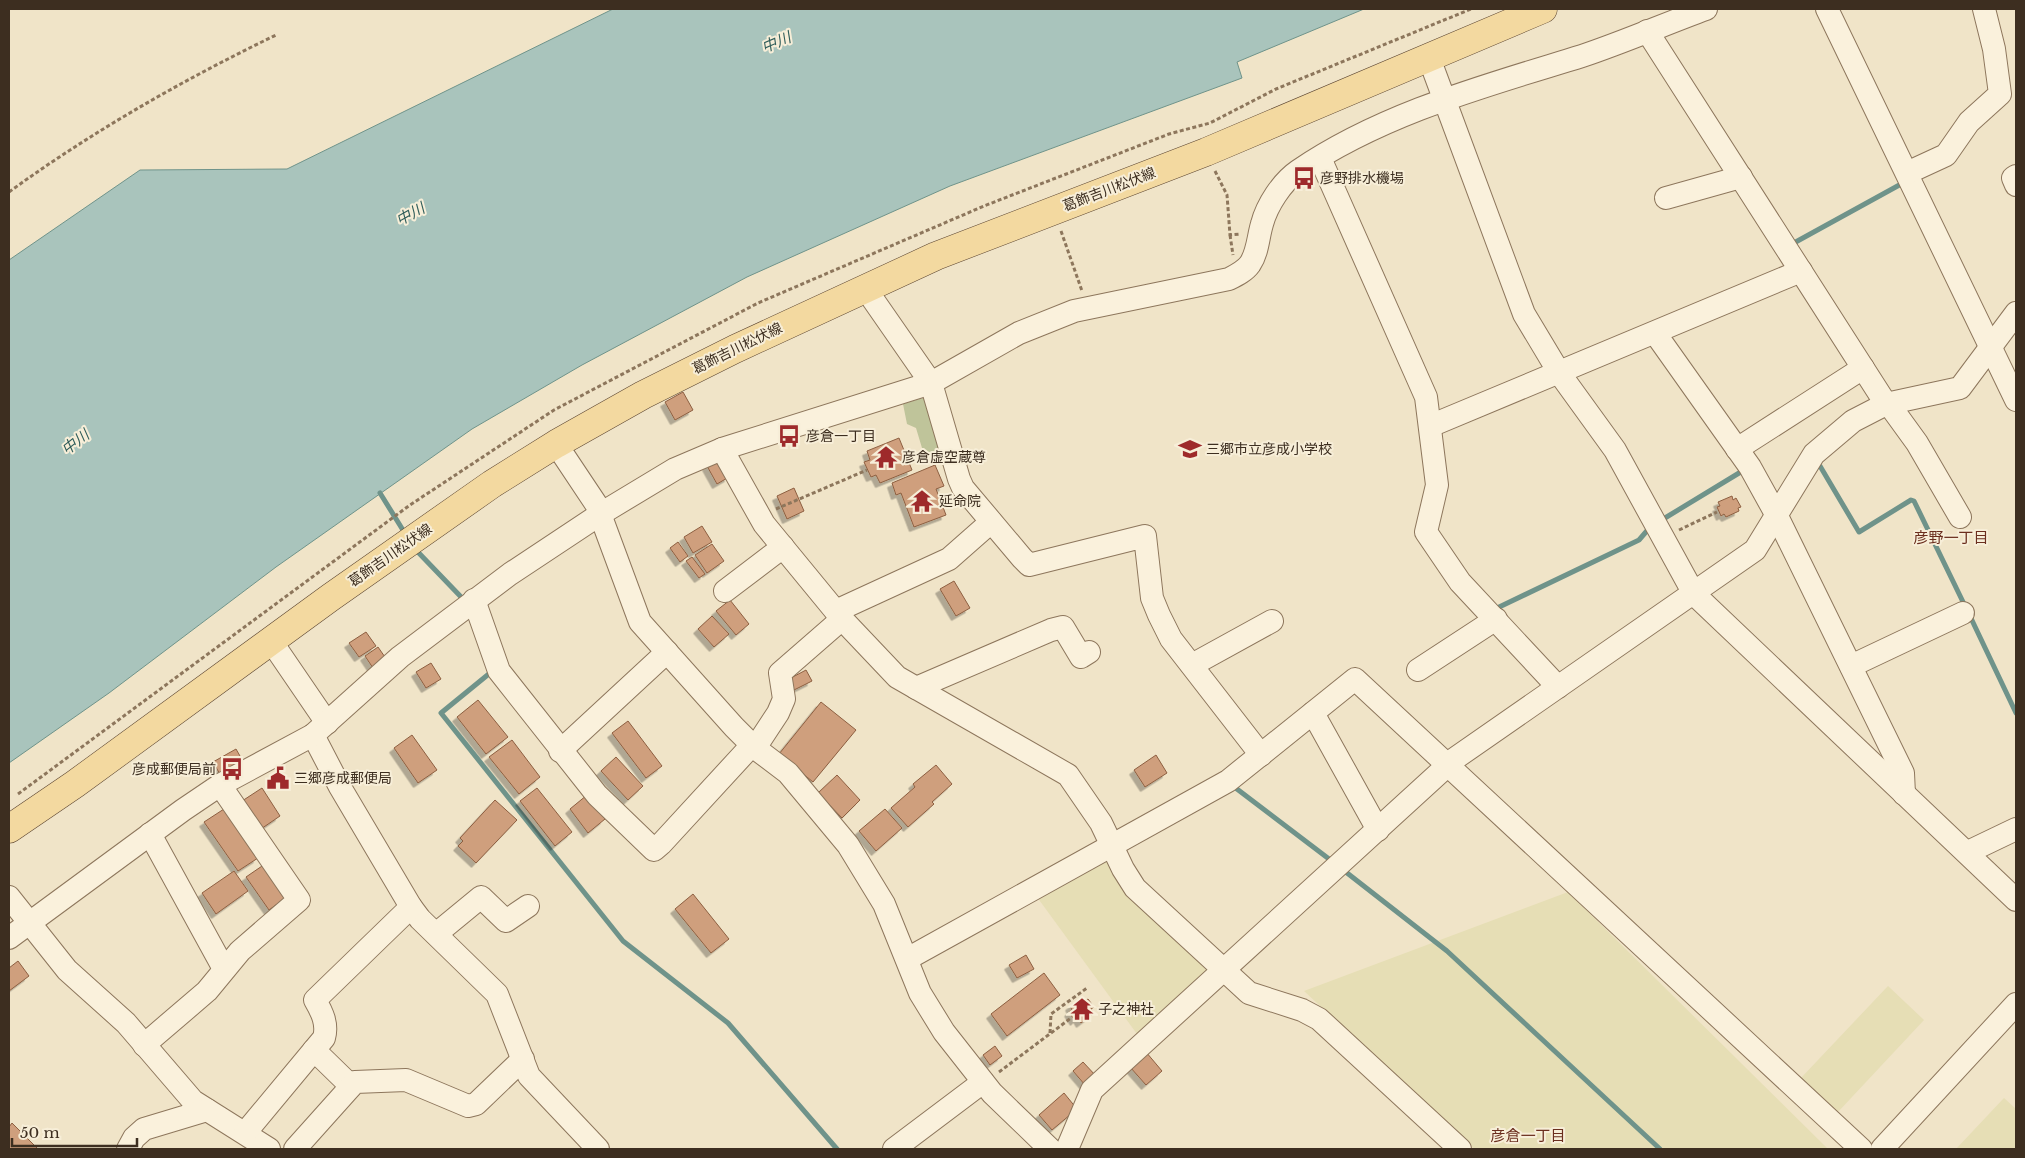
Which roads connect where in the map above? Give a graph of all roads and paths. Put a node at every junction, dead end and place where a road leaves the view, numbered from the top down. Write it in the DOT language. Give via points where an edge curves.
graph roads {
  1 [pos="1543,9"];
  2 [pos="1706,9"];
  3 [pos="1826,9"];
  4 [pos="1984,9"];
  5 [pos="1647,31"];
  6 [pos="276,34"];
  7 [pos="1429,58"];
  8 [pos="1444,99"];
  9 [pos="1206,152"];
  10 [pos="1320,158"];
  11 [pos="1907,173"];
  12 [pos="2016,176"];
  13 [pos="1741,177"];
  14 [pos="2016,185"];
  15 [pos="9,192"];
  16 [pos="1666,198"];
  17 [pos="1054,209"];
  18 [pos="1260,233"];
  19 [pos="1230,235"];
  20 [pos="1233,256"];
  21 [pos="1801,271"];
  22 [pos="865,288"];
  23 [pos="1088,308"];
  24 [pos="2016,313"];
  25 [pos="1654,332"];
  26 [pos="1990,346"];
  27 [pos="1862,368"];
  28 [pos="1560,374"];
  29 [pos="931,384"];
  30 [pos="2016,400"];
  31 [pos="1887,403"];
  32 [pos="1430,426"];
  33 [pos="556,444"];
  34 [pos="722,449"];
  35 [pos="1737,449"];
  36 [pos="868,470"];
  37 [pos="1717,512"];
  38 [pos="601,513"];
  39 [pos="1776,514"];
  40 [pos="759,516"];
  41 [pos="1960,517"];
  42 [pos="991,522"];
  43 [pos="1662,538"];
  44 [pos="783,546"];
  45 [pos="725,591"];
  46 [pos="1694,594"];
  47 [pos="474,600"];
  48 [pos="1963,613"];
  49 [pos="839,615"];
  50 [pos="1496,619"];
  51 [pos="1272,621"];
  52 [pos="271,641"];
  53 [pos="667,652"];
  54 [pos="1089,652"];
  55 [pos="1192,665"];
  56 [pos="1851,666"];
  57 [pos="1418,670"];
  58 [pos="1558,687"];
  59 [pos="916,688"];
  60 [pos="1313,713"];
  61 [pos="320,729"];
  62 [pos="754,746"];
  63 [pos="560,751"];
  64 [pos="1261,755"];
  65 [pos="1448,765"];
  66 [pos="220,785"];
  67 [pos="1904,794"];
  68 [pos="9,829"];
  69 [pos="2016,829"];
  70 [pos="1378,830"];
  71 [pos="150,834"];
  72 [pos="1112,846"];
  73 [pos="1968,852"];
  74 [pos="9,897"];
  75 [pos="2016,900"];
  76 [pos="528,906"];
  77 [pos="411,907"];
  78 [pos="28,924"];
  79 [pos="436,934"];
  80 [pos="9,938"];
  81 [pos="907,959"];
  82 [pos="224,969"];
  83 [pos="1224,972"];
  84 [pos="1087,988"];
  85 [pos="2016,1004"];
  86 [pos="1071,1018"];
  87 [pos="1050,1034"];
  88 [pos="144,1045"];
  89 [pos="314,1050"];
  90 [pos="522,1059"];
  91 [pos="983,1082"];
  92 [pos="351,1086"];
  93 [pos="207,1110"];
  94 [pos="245,1133"];
  95 [pos="128,1149"];
  96 [pos="268,1149"];
  97 [pos="295,1149"];
  98 [pos="598,1149"];
  99 [pos="894,1149"];
  100 [pos="1050,1149"];
  101 [pos="1067,1149"];
  102 [pos="1460,1149"];
  103 [pos="1861,1149"];
  104 [pos="1882,1149"];
  1 -- 7 [label="main road, 葛飾吉川松伏線"];
  2 -- 5 [label="street"];
  3 -- 11 [label="street"];
  4 -- 11 [label="street" via="2000,94 1969,122 1946,155"];
  5 -- 8 [label="street" via="1584,55"];
  5 -- 13 [label="street"];
  6 -- 15 [label="path" via="140,106"];
  7 -- 8 [label="street"];
  7 -- 9 [label="main road, 葛飾吉川松伏線"];
  8 -- 10 [label="street"];
  8 -- 28 [label="street" via="1524,314"];
  9 -- 17 [label="main road, 葛飾吉川松伏線"];
  9 -- 19 [label="path" via="1227,195"];
  10 -- 18 [label="street" via="1296,172 1282,188 1268,208"];
  10 -- 32 [label="street" via="1426,397"];
  11 -- 26 [label="street"];
  12 -- 14 [label="street"];
  13 -- 16 [label="street"];
  13 -- 21 [label="street"];
  17 -- 22 [label="main road, 葛飾吉川松伏線"];
  17 -- 23 [label="path"];
  18 -- 19 [label="path"];
  18 -- 23 [label="street" via="1250,265 1229,279"];
  19 -- 20 [label="path"];
  21 -- 25 [label="street"];
  21 -- 27 [label="street"];
  22 -- 29 [label="street"];
  22 -- 33 [label="main road, 葛飾吉川松伏線" via="701,365"];
  23 -- 29 [label="street" via="1020,333"];
  24 -- 26 [label="street"];
  25 -- 28 [label="street"];
  25 -- 35 [label="street"];
  26 -- 30 [label="street"];
  26 -- 31 [label="street" via="1960,388"];
  27 -- 31 [label="street"];
  27 -- 35 [label="street"];
  28 -- 32 [label="street"];
  28 -- 43 [label="street" via="1615,450"];
  29 -- 34 [label="street"];
  29 -- 42 [label="street" via="958,479"];
  31 -- 39 [label="street" via="1853,421 1814,454"];
  31 -- 41 [label="street" via="1917,443"];
  32 -- 50 [label="street" via="1438,485 1426,532 1460,582"];
  33 -- 38 [label="street"];
  33 -- 52 [label="main road, 葛飾吉川松伏線" via="431,526"];
  34 -- 38 [label="street" via="675,469"];
  34 -- 40 [label="street"];
  35 -- 39 [label="street"];
  36 -- 40 [label="path"];
  37 -- 43 [label="path"];
  38 -- 47 [label="street"];
  38 -- 53 [label="street" via="640,622"];
  39 -- 46 [label="street" via="1755,550"];
  39 -- 56 [label="street"];
  40 -- 44 [label="street"];
  42 -- 49 [label="street" via="949,559"];
  42 -- 55 [label="street" via="1029,565 1145,536 1152,598 1171,638"];
  43 -- 46 [label="street"];
  44 -- 45 [label="street"];
  44 -- 49 [label="street"];
  46 -- 58 [label="street"];
  46 -- 67 [label="street"];
  47 -- 61 [label="street" via="400,658"];
  47 -- 63 [label="street" via="499,671"];
  48 -- 56 [label="street"];
  49 -- 59 [label="street" via="897,677"];
  49 -- 62 [label="street" via="780,673 784,700 778,714"];
  50 -- 57 [label="street"];
  50 -- 58 [label="street"];
  51 -- 55 [label="street"];
  52 -- 61 [label="street"];
  52 -- 68 [label="main road, 葛飾吉川松伏線"];
  53 -- 62 [label="street"];
  53 -- 63 [label="street"];
  54 -- 59 [label="street" via="1081,657 1063,627"];
  55 -- 64 [label="street"];
  56 -- 67 [label="street" via="1903,773"];
  58 -- 65 [label="street"];
  59 -- 72 [label="street" via="1063,770 1100,822"];
  60 -- 64 [label="street"];
  60 -- 65 [label="street" via="1354,678"];
  60 -- 70 [label="street"];
  61 -- 66 [label="street"];
  61 -- 77 [label="street" via="340,787"];
  62 -- 63 [label="street" via="654,850 597,796"];
  62 -- 81 [label="street" via="788,773 848,845 884,904"];
  64 -- 72 [label="street" via="1228,781"];
  65 -- 70 [label="street"];
  65 -- 103 [label="street"];
  66 -- 71 [label="street"];
  66 -- 82 [label="street" via="299,900"];
  67 -- 73 [label="street"];
  69 -- 73 [label="street"];
  70 -- 83 [label="street"];
  71 -- 78 [label="street"];
  71 -- 82 [label="street"];
  72 -- 81 [label="street"];
  72 -- 83 [label="street" via="1135,888"];
  73 -- 75 [label="street"];
  74 -- 78 [label="street"];
  76 -- 79 [label="street" via="506,921 481,897"];
  77 -- 79 [label="street"];
  77 -- 89 [label="street" via="315,1000 326,1029 324,1038"];
  78 -- 80 [label="street"];
  78 -- 88 [label="street" via="67,970 126,1023"];
  79 -- 90 [label="street" via="497,994"];
  81 -- 91 [label="street" via="920,993 944,1032"];
  82 -- 88 [label="street" via="207,991"];
  83 -- 101 [label="street" via="1092,1090"];
  83 -- 102 [label="street" via="1249,994 1302,1010 1319,1019"];
  84 -- 87 [label="path" via="1051,1014"];
  85 -- 104 [label="street"];
  86 -- 87 [label="path"];
  87 -- 91 [label="path"];
  88 -- 93 [label="street" via="193,1101"];
  89 -- 92 [label="street"];
  89 -- 94 [label="street"];
  90 -- 92 [label="street" via="476,1104 468,1106 406,1080 355,1082"];
  90 -- 98 [label="street" via="529,1076"];
  91 -- 99 [label="street"];
  91 -- 100 [label="street"];
  92 -- 97 [label="street"];
  93 -- 94 [label="street"];
  93 -- 95 [label="street" via="144,1129"];
  94 -- 96 [label="street"];
}
